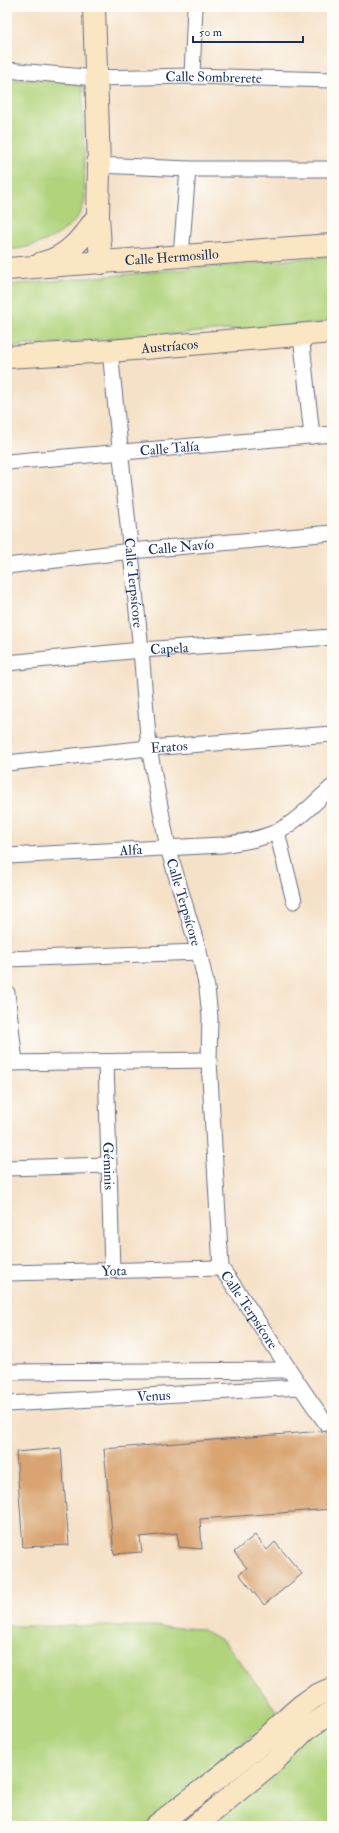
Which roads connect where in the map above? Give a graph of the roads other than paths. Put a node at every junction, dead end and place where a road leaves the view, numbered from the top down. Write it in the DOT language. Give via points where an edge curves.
graph roads {
  1 [pos="94,7"];
  2 [pos="195,7"];
  3 [pos="7,70"];
  4 [pos="192,76"];
  5 [pos="95,78"];
  6 [pos="332,80"];
  7 [pos="99,165"];
  8 [pos="188,169"];
  9 [pos="332,169"];
  10 [pos="98,216"];
  11 [pos="332,245"];
  12 [pos="181,256"];
  13 [pos="101,263"];
  14 [pos="9,268"];
  15 [pos="332,332"];
  16 [pos="301,335"];
  17 [pos="110,351"];
  18 [pos="7,357"];
  19 [pos="332,434"];
  20 [pos="312,436"];
  21 [pos="122,453"];
  22 [pos="7,462"];
  23 [pos="332,533"];
  24 [pos="131,551"];
  25 [pos="7,566"];
  26 [pos="332,637"];
  27 [pos="141,650"];
  28 [pos="7,663"];
  29 [pos="332,734"];
  30 [pos="149,748"];
  31 [pos="7,763"];
  32 [pos="332,787"];
  33 [pos="277,832"];
  34 [pos="168,848"];
  35 [pos="7,856"];
  36 [pos="294,901"];
  37 [pos="199,952"];
  38 [pos="7,959"];
  39 [pos="7,993"];
  40 [pos="208,1060"];
  41 [pos="11,1062"];
  42 [pos="106,1062"];
  43 [pos="108,1165"];
  44 [pos="7,1168"];
  45 [pos="221,1268"];
  46 [pos="112,1270"];
  47 [pos="7,1273"];
  48 [pos="288,1370"];
  49 [pos="7,1372"];
  50 [pos="300,1387"];
  51 [pos="7,1404"];
  52 [pos="326,1423"];
  53 [pos="332,1689"];
  54 [pos="332,1712"];
  55 [pos="156,1826"];
  56 [pos="196,1826"];
  1 -- 5 [label="street"];
  2 -- 4 [label="street"];
  3 -- 5 [label="street, Calle Sombrerete"];
  4 -- 5 [label="street, Calle Sombrerete"];
  4 -- 6 [label="street, Calle Sombrerete"];
  5 -- 7 [label="street"];
  7 -- 8 [label="street"];
  7 -- 10 [label="street"];
  8 -- 9 [label="street"];
  8 -- 12 [label="street"];
  10 -- 13 [label="street"];
  10 -- 14 [label="street" via="78,242 55,260"];
  11 -- 12 [label="street, Calle Hermosillo"];
  12 -- 13 [label="street, Calle Hermosillo"];
  13 -- 14 [label="street, Calle Hermosillo"];
  15 -- 16 [label="street, Austríacos"];
  16 -- 17 [label="street, Austríacos"];
  16 -- 20 [label="street"];
  17 -- 18 [label="street, Austríacos"];
  17 -- 21 [label="street, Calle Terpsícore"];
  19 -- 20 [label="street, Calle Talía"];
  20 -- 21 [label="street, Calle Talía"];
  21 -- 22 [label="street, Calle Talía"];
  21 -- 24 [label="street, Calle Terpsícore"];
  23 -- 24 [label="street, Calle Navío"];
  24 -- 25 [label="street, Calle Navío"];
  24 -- 27 [label="street, Calle Terpsícore"];
  26 -- 27 [label="street, Capela"];
  27 -- 28 [label="street, Capela"];
  27 -- 30 [label="street, Calle Terpsícore"];
  29 -- 30 [label="street, Eratos"];
  30 -- 31 [label="street, Eratos"];
  30 -- 34 [label="street, Calle Terpsícore"];
  32 -- 33 [label="street, Alfa"];
  33 -- 34 [label="street, Alfa" via="229,844"];
  33 -- 36 [label="street"];
  34 -- 35 [label="street, Alfa"];
  34 -- 37 [label="street, Calle Terpsícore"];
  37 -- 38 [label="street"];
  37 -- 40 [label="street, Calle Terpsícore" via="210,1017"];
  39 -- 41 [label="street"];
  40 -- 42 [label="street"];
  40 -- 45 [label="street, Calle Terpsícore"];
  41 -- 42 [label="street"];
  42 -- 43 [label="street, Géminis"];
  43 -- 44 [label="street"];
  43 -- 46 [label="street, Géminis"];
  45 -- 46 [label="street, Yota"];
  45 -- 48 [label="street, Calle Terpsícore"];
  46 -- 47 [label="street, Yota"];
  48 -- 49 [label="street, Venus"];
  48 -- 50 [label="street, Calle Terpsícore"];
  50 -- 51 [label="street, Venus"];
  50 -- 52 [label="street, Calle Terpsícore"];
  53 -- 55 [label="street" via="320,1693 293,1712 260,1744"];
  54 -- 56 [label="street" via="306,1729 275,1760"];
}
